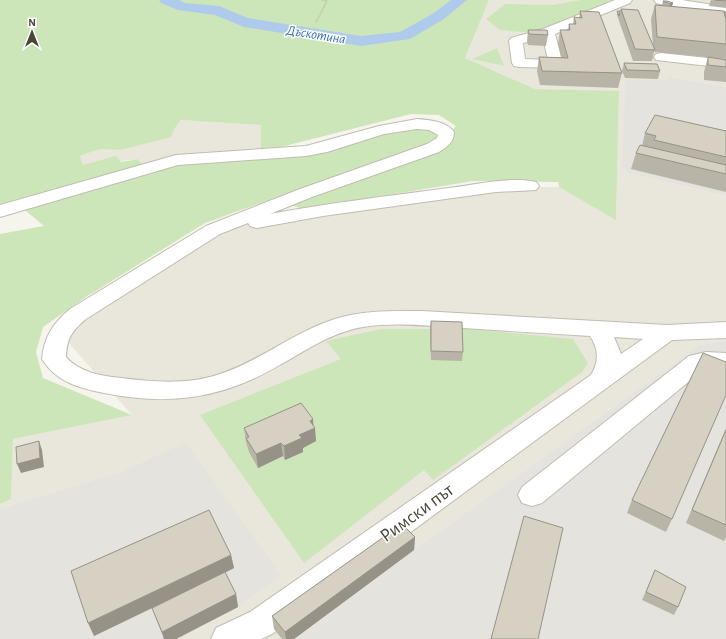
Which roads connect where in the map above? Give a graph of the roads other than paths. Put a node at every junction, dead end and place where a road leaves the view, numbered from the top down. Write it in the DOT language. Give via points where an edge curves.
graph roads {
  1 [pos="626,0"];
  2 [pos="660,0"];
  3 [pos="726,11"];
  4 [pos="596,12"];
  5 [pos="601,27"];
  6 [pos="548,32"];
  7 [pos="661,57"];
  8 [pos="726,64"];
  9 [pos="530,186"];
  10 [pos="0,211"];
  11 [pos="213,230"];
  12 [pos="597,329"];
  13 [pos="726,330"];
  14 [pos="667,333"];
  15 [pos="726,361"];
  16 [pos="600,380"];
  17 [pos="532,495"];
  18 [pos="227,639"];
  1 -- 4 [label="street"];
  2 -- 3 [label="street"];
  4 -- 5 [label="street"];
  4 -- 6 [label="street"];
  7 -- 8 [label="street"];
  9 -- 11 [label="street" via="496,187 323,210"];
  10 -- 11 [label="street" via="176,160 309,151 416,123 431,124 446,132 447,137 433,148 306,193"];
  11 -- 12 [label="street" via="78,314 63,326 55,343 54,359 67,373 96,383 137,389 178,390 230,380 333,327 363,320 422,318"];
  12 -- 14 [label="street"];
  12 -- 16 [label="street, Римски път" via="605,341 609,356 609,364"];
  13 -- 14 [label="street"];
  14 -- 16 [label="street, Римски път"];
  15 -- 17 [label="street" via="697,362"];
  16 -- 18 [label="street, Римски път" via="261,623"];
}
